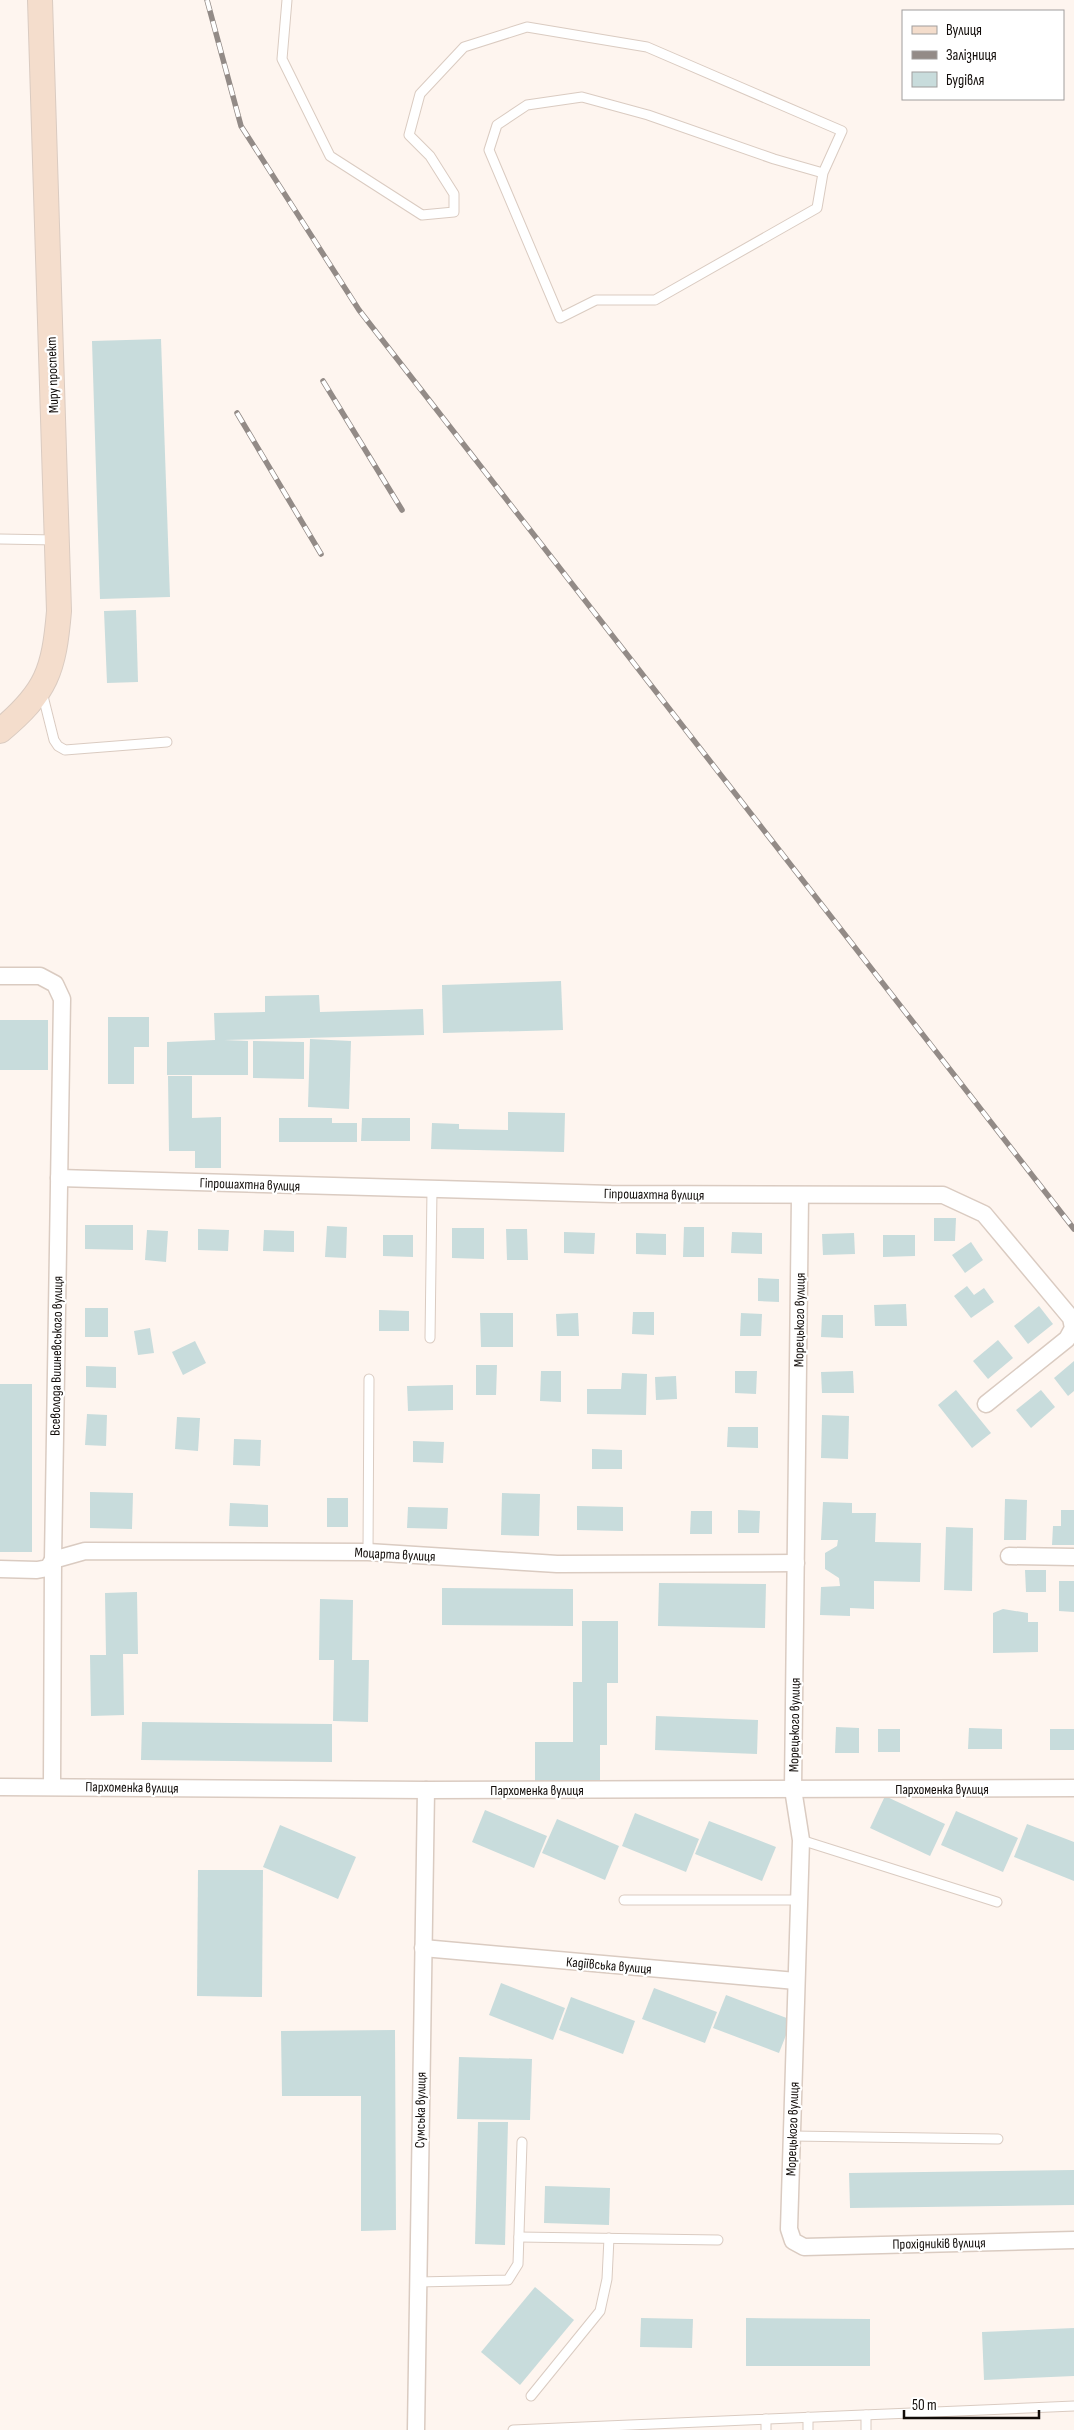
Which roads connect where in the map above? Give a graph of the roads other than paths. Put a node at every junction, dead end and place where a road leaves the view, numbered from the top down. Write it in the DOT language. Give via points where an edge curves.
graph roads {
  1 [pos="40,0"];
  2 [pos="288,0"];
  3 [pos="822,173"];
  4 [pos="0,539"];
  5 [pos="57,540"];
  6 [pos="42,689"];
  7 [pos="0,731"];
  8 [pos="168,742"];
  9 [pos="0,976"];
  10 [pos="59,1178"];
  11 [pos="432,1190"];
  12 [pos="800,1196"];
  13 [pos="430,1338"];
  14 [pos="369,1379"];
  15 [pos="986,1404"];
  16 [pos="368,1552"];
  17 [pos="1009,1556"];
  18 [pos="1074,1557"];
  19 [pos="53,1560"];
  20 [pos="796,1563"];
  21 [pos="0,1570"];
  22 [pos="52,1786"];
  23 [pos="0,1787"];
  24 [pos="1074,1788"];
  25 [pos="793,1789"];
  26 [pos="426,1790"];
  27 [pos="801,1840"];
  28 [pos="624,1900"];
  29 [pos="799,1900"];
  30 [pos="996,1902"];
  31 [pos="423,1948"];
  32 [pos="796,1980"];
  33 [pos="792,2136"];
  34 [pos="998,2139"];
  35 [pos="522,2142"];
  36 [pos="519,2237"];
  37 [pos="609,2238"];
  38 [pos="718,2240"];
  39 [pos="1074,2240"];
  40 [pos="804,2247"];
  41 [pos="418,2282"];
  42 [pos="531,2396"];
  43 [pos="1074,2406"];
  44 [pos="866,2415"];
  45 [pos="808,2418"];
  46 [pos="766,2419"];
  47 [pos="416,2430"];
  48 [pos="513,2430"];
  49 [pos="766,2430"];
  50 [pos="808,2430"];
  51 [pos="866,2430"];
  1 -- 5 [label="main road, Миру проспект"];
  2 -- 3 [label="lane" via="282,59 330,156 422,215 454,212 454,194 430,156 409,134 420,94 464,47 527,27 647,47 842,131"];
  3 -- 3 [label="lane" via="648,115 582,97 527,105 497,125 489,150 560,318 596,300 655,300 816,208"];
  4 -- 5 [label="lane"];
  5 -- 6 [label="main road, Миру проспект" via="59,611 55,652"];
  6 -- 7 [label="main road, Миру проспект"];
  6 -- 8 [label="lane" via="54,740 65,750"];
  9 -- 10 [label="street, Всеволода Вишневського вулиця" via="40,976 55,984 62,999"];
  10 -- 11 [label="street, Гіпрошахтна вулиця"];
  10 -- 19 [label="street, Всеволода Вишневського вулиця"];
  11 -- 12 [label="street, Гіпрошахтна вулиця"];
  11 -- 13 [label="lane"];
  12 -- 15 [label="street, Гіпрошахтна вулиця" via="943,1195 984,1214 1071,1318 1073,1328 1067,1340"];
  12 -- 20 [label="street, Морецького вулиця"];
  14 -- 16 [label="lane"];
  16 -- 19 [label="street, Моцарта вулиця" via="85,1551"];
  16 -- 20 [label="street, Моцарта вулиця" via="557,1564"];
  17 -- 18 [label="street"];
  19 -- 21 [label="street, Моцарта вулиця" via="48,1568"];
  19 -- 22 [label="street, Всеволода Вишневського вулиця"];
  20 -- 25 [label="street, Морецького вулиця"];
  22 -- 23 [label="street, Пархоменка вулиця"];
  22 -- 26 [label="street, Пархоменка вулиця"];
  24 -- 25 [label="street, Пархоменка вулиця"];
  25 -- 26 [label="street, Пархоменка вулиця"];
  25 -- 27 [label="street, Морецького вулиця"];
  26 -- 31 [label="street, Сумська вулиця"];
  27 -- 29 [label="street, Морецького вулиця"];
  27 -- 30 [label="lane"];
  28 -- 29 [label="lane"];
  29 -- 32 [label="street, Морецького вулиця"];
  31 -- 32 [label="street, Кадіївська вулиця"];
  31 -- 41 [label="street, Сумська вулиця"];
  32 -- 33 [label="street, Морецького вулиця"];
  33 -- 34 [label="lane"];
  33 -- 40 [label="street, Морецького вулиця" via="789,2229 793,2241"];
  35 -- 36 [label="lane"];
  36 -- 37 [label="lane"];
  36 -- 41 [label="lane" via="518,2264 508,2280"];
  37 -- 38 [label="lane"];
  37 -- 42 [label="lane" via="607,2279 600,2311"];
  39 -- 40 [label="street, Прохідників вулиця"];
  41 -- 47 [label="street, Сумська вулиця"];
  43 -- 44 [label="lane"];
  44 -- 45 [label="lane"];
  44 -- 51 [label="lane"];
  45 -- 46 [label="lane"];
  45 -- 50 [label="lane"];
  46 -- 48 [label="lane"];
  46 -- 49 [label="lane"];
}
